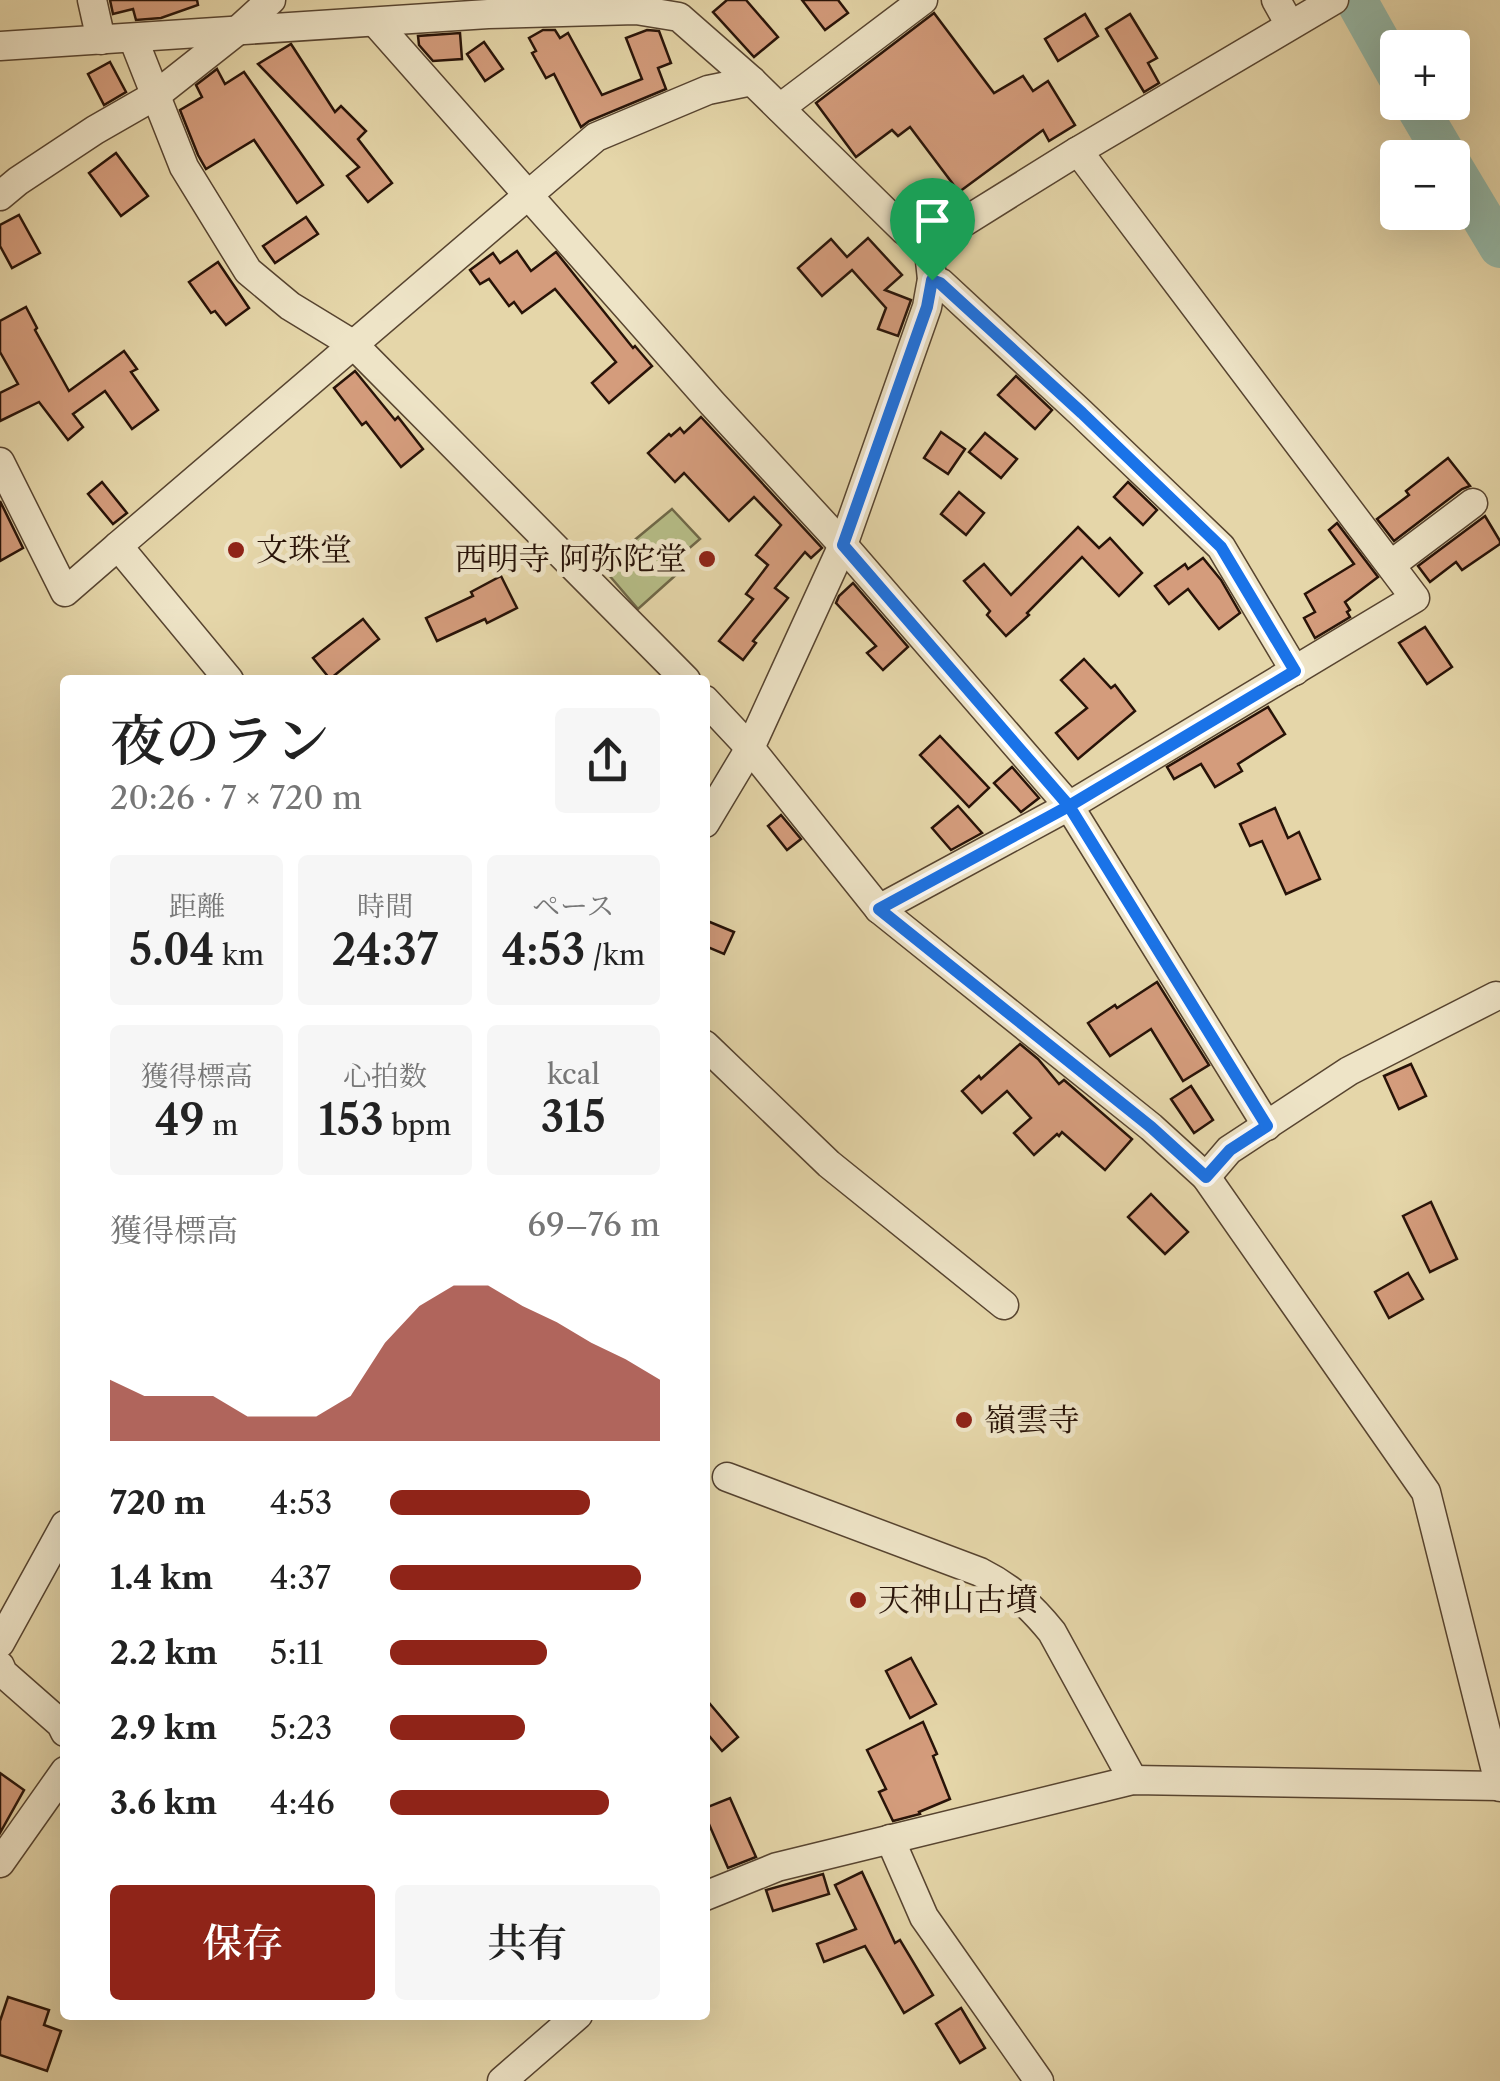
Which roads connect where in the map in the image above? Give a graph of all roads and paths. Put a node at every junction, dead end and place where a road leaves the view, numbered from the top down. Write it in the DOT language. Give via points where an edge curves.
graph roads {
  1 [pos="92,0"];
  2 [pos="923,0"];
  3 [pos="1276,0"];
  4 [pos="1334,0"];
  5 [pos="272,1"];
  6 [pos="676,9"];
  7 [pos="374,22"];
  8 [pos="1290,26"];
  9 [pos="237,31"];
  10 [pos="133,38"];
  11 [pos="102,40"];
  12 [pos="0,46"];
  13 [pos="752,81"];
  14 [pos="156,95"];
  15 [pos="780,108"];
  16 [pos="1078,151"];
  17 [pos="528,194"];
  18 [pos="0,196"];
  19 [pos="927,234"];
  20 [pos="932,280"];
  21 [pos="354,344"];
  22 [pos="0,462"];
  23 [pos="1472,504"];
  24 [pos="843,545"];
  25 [pos="118,546"];
  26 [pos="1392,564"];
  27 [pos="1295,671"];
  28 [pos="225,675"];
  29 [pos="681,675"];
  30 [pos="710,705"];
  31 [pos="750,748"];
  32 [pos="1069,806"];
  33 [pos="710,815"];
  34 [pos="879,909"];
  35 [pos="1496,996"];
  36 [pos="710,1050"];
  37 [pos="1267,1126"];
  38 [pos="1206,1177"];
  39 [pos="1004,1305"];
  40 [pos="727,1477"];
  41 [pos="60,1534"];
  42 [pos="0,1643"];
  43 [pos="0,1666"];
  44 [pos="60,1723"];
  45 [pos="60,1778"];
  46 [pos="1133,1780"];
  47 [pos="1500,1786"];
  48 [pos="890,1840"];
  49 [pos="0,1863"];
  50 [pos="710,1894"];
  51 [pos="572,2020"];
  52 [pos="502,2081"];
  53 [pos="1039,2081"];
  1 -- 11 [label="street"];
  2 -- 15 [label="street"];
  3 -- 8 [label="street"];
  4 -- 8 [label="street"];
  5 -- 9 [label="street"];
  6 -- 7 [label="street"];
  6 -- 13 [label="street"];
  7 -- 9 [label="street"];
  7 -- 17 [label="street"];
  8 -- 16 [label="street"];
  9 -- 10 [label="street"];
  9 -- 14 [label="street"];
  10 -- 11 [label="street"];
  10 -- 14 [label="street"];
  11 -- 12 [label="street"];
  13 -- 15 [label="street"];
  13 -- 17 [label="street" via="708,90 596,137"];
  14 -- 18 [label="street"];
  14 -- 21 [label="street" via="184,167 248,271 290,306"];
  15 -- 19 [label="street" via="905,231"];
  16 -- 19 [label="street" via="964,222"];
  16 -- 26 [label="street"];
  17 -- 21 [label="street"];
  17 -- 24 [label="street"];
  19 -- 20 [label="street"];
  20 -- 24 [label="street"];
  20 -- 27 [label="street" via="1221,547"];
  21 -- 25 [label="street"];
  21 -- 29 [label="street"];
  22 -- 25 [label="street" via="65,592"];
  23 -- 26 [label="street"];
  24 -- 31 [label="street"];
  24 -- 32 [label="street"];
  25 -- 28 [label="street"];
  26 -- 27 [label="street" via="1415,598"];
  27 -- 32 [label="street"];
  30 -- 31 [label="street"];
  31 -- 33 [label="street"];
  31 -- 34 [label="street"];
  32 -- 34 [label="street"];
  32 -- 37 [label="street"];
  34 -- 38 [label="street"];
  35 -- 37 [label="street" via="1349,1071"];
  36 -- 39 [label="street" via="829,1164"];
  37 -- 38 [label="street" via="1230,1150"];
  38 -- 47 [label="street" via="1426,1492"];
  40 -- 46 [label="street" via="1013,1590 1052,1632"];
  41 -- 42 [label="street"];
  43 -- 44 [label="street"];
  45 -- 49 [label="street"];
  46 -- 47 [label="street"];
  46 -- 48 [label="street"];
  48 -- 50 [label="street" via="777,1867"];
  48 -- 53 [label="street" via="924,1917"];
  51 -- 52 [label="street"];
}
